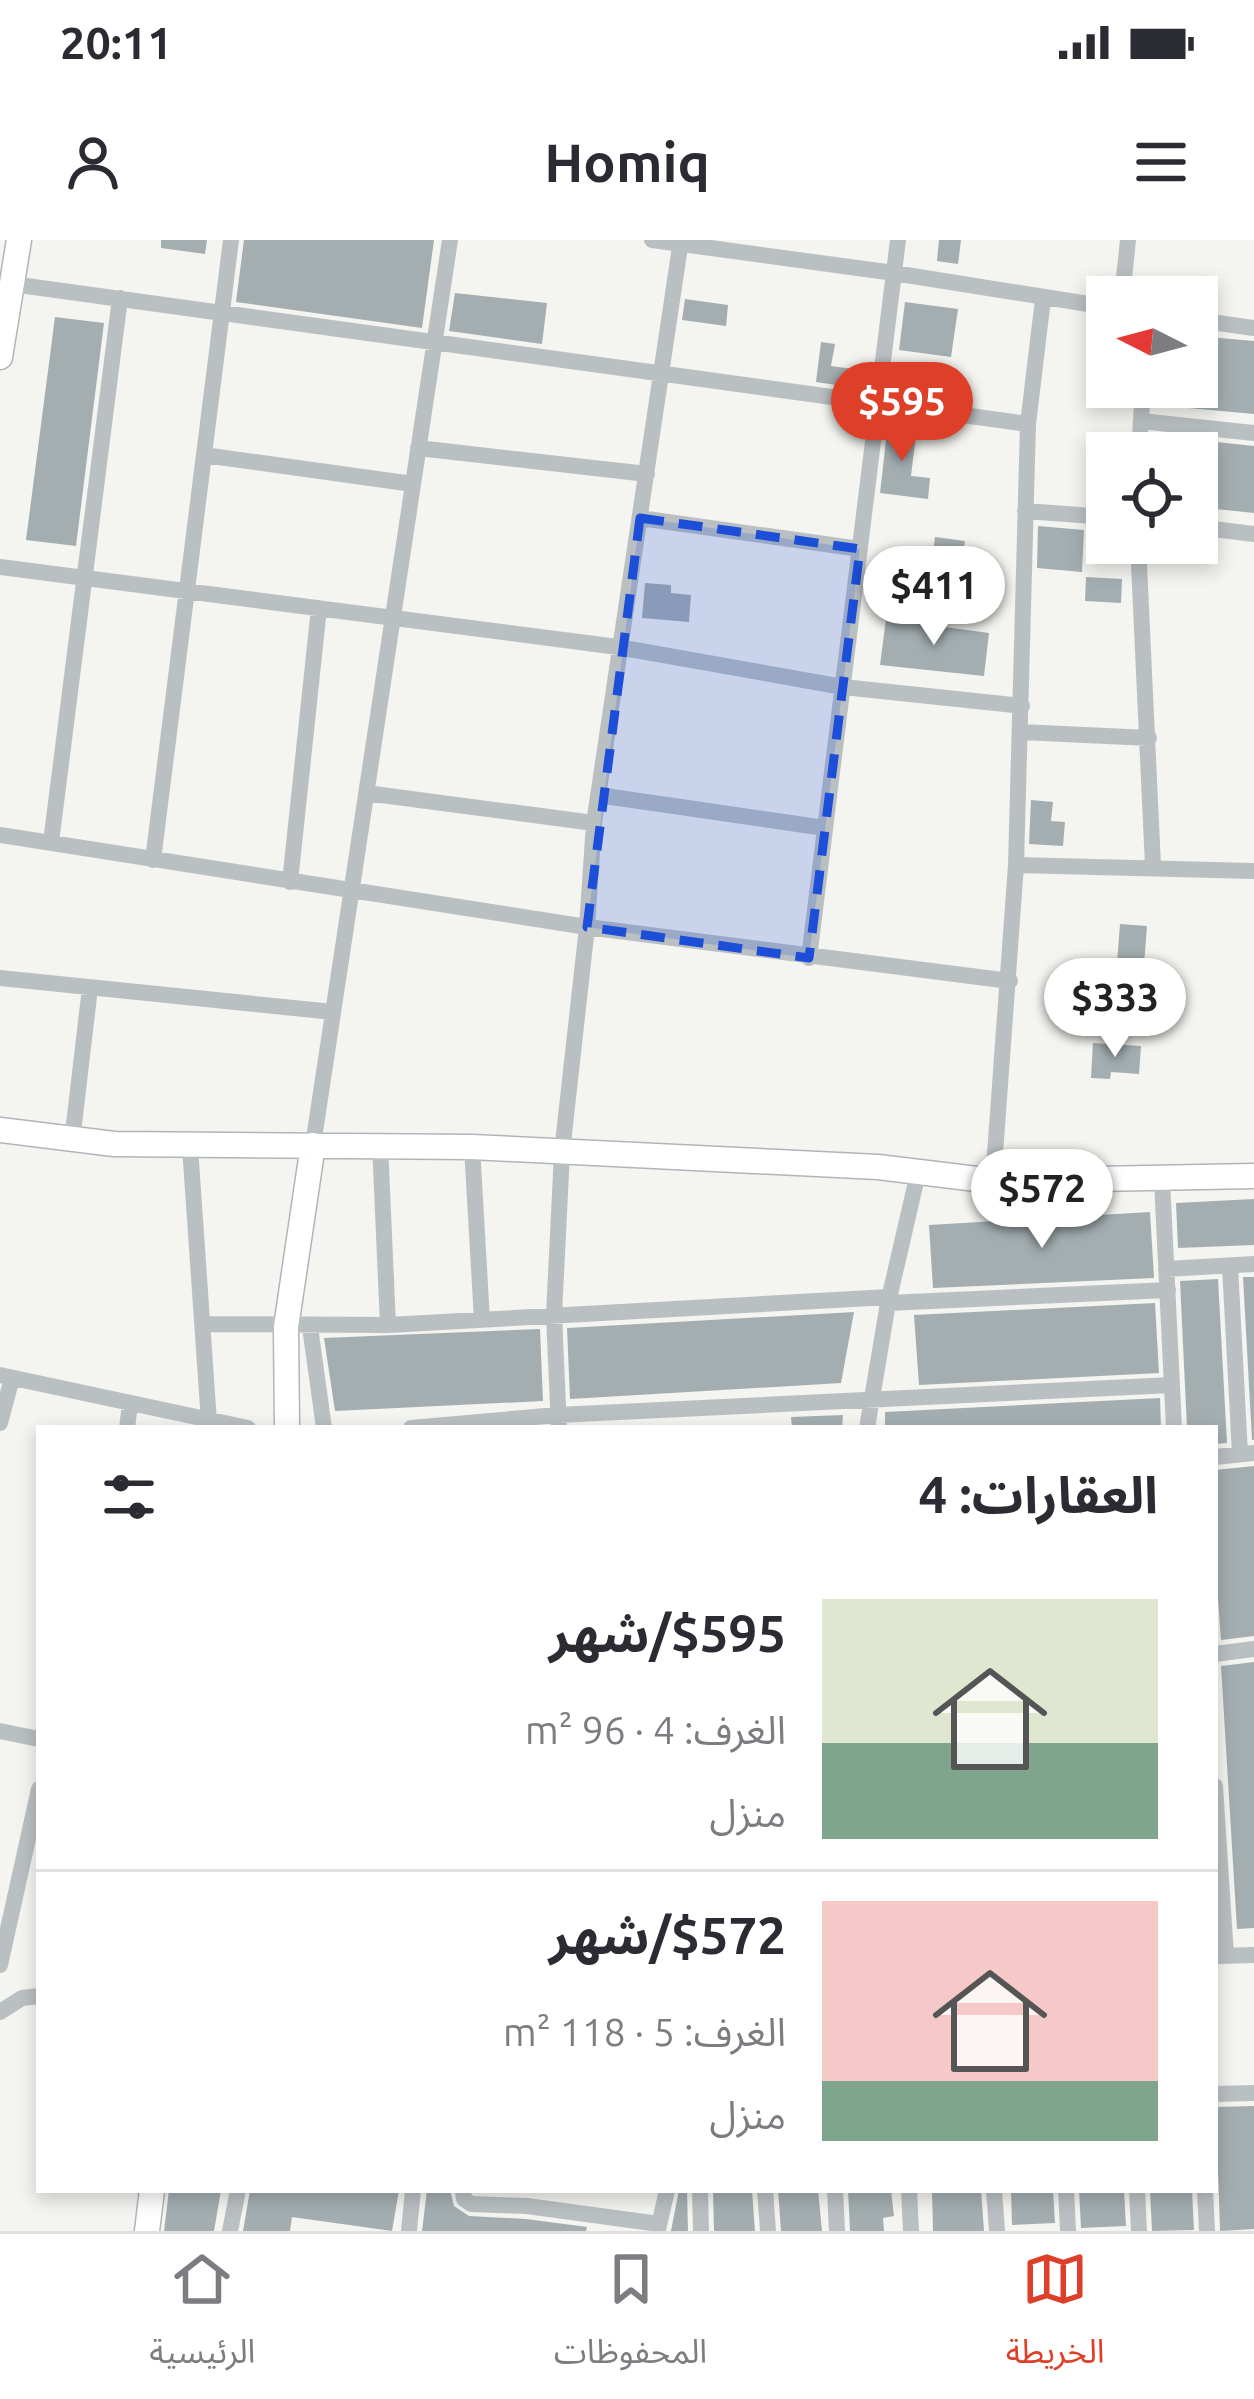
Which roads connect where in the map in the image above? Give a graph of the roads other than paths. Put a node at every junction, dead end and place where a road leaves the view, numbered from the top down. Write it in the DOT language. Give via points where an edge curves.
graph roads {
  1 [pos="19,240"];
  2 [pos="231,240"];
  3 [pos="450,240"];
  4 [pos="652,240"];
  5 [pos="898,240"];
  6 [pos="1128,240"];
  7 [pos="680,242"];
  8 [pos="760,247"];
  9 [pos="894,273"];
  10 [pos="1124,276"];
  11 [pos="12,284"];
  12 [pos="120,298"];
  13 [pos="1043,299"];
  14 [pos="1086,304"];
  15 [pos="222,315"];
  16 [pos="1218,323"];
  17 [pos="1254,328"];
  18 [pos="434,341"];
  19 [pos="0,357"];
  20 [pos="662,374"];
  21 [pos="878,403"];
  22 [pos="1142,408"];
  23 [pos="1141,422"];
  24 [pos="1028,424"];
  25 [pos="1140,432"];
  26 [pos="1254,433"];
  27 [pos="418,448"];
  28 [pos="205,455"];
  29 [pos="647,474"];
  30 [pos="413,484"];
  31 [pos="1025,511"];
  32 [pos="1086,515"];
  33 [pos="640,518"];
  34 [pos="1218,530"];
  35 [pos="1254,534"];
  36 [pos="860,549"];
  37 [pos="1139,564"];
  38 [pos="0,567"];
  39 [pos="84,578"];
  40 [pos="188,588"];
  41 [pos="319,608"];
  42 [pos="392,618"];
  43 [pos="618,647"];
  44 [pos="843,687"];
  45 [pos="1022,706"];
  46 [pos="1021,731"];
  47 [pos="1148,738"];
  48 [pos="366,793"];
  49 [pos="598,795"];
  50 [pos="594,823"];
  51 [pos="825,828"];
  52 [pos="0,835"];
  53 [pos="51,842"];
  54 [pos="153,860"];
  55 [pos="1016,865"];
  56 [pos="1153,866"];
  57 [pos="1254,871"];
  58 [pos="290,882"];
  59 [pos="351,891"];
  60 [pos="587,927"];
  61 [pos="809,958"];
  62 [pos="0,978"];
  63 [pos="1010,982"];
  64 [pos="90,988"];
  65 [pos="333,1012"];
  66 [pos="0,1130"];
  67 [pos="72,1141"];
  68 [pos="313,1145"];
  69 [pos="380,1145"];
  70 [pos="190,1147"];
  71 [pos="472,1148"];
  72 [pos="562,1152"];
  73 [pos="918,1173"];
  74 [pos="1254,1176"];
  75 [pos="993,1180"];
  76 [pos="1162,1180"];
  77 [pos="1254,1264"];
  78 [pos="1230,1266"];
  79 [pos="1166,1270"];
  80 [pos="1168,1290"];
  81 [pos="888,1300"];
  82 [pos="554,1315"];
  83 [pos="482,1320"];
  84 [pos="202,1324"];
  85 [pos="388,1325"];
  86 [pos="298,1327"];
  87 [pos="6,1377"];
  88 [pos="1172,1385"];
  89 [pos="872,1397"];
  90 [pos="130,1405"];
  91 [pos="558,1421"];
  92 [pos="209,1422"];
  93 [pos="0,1423"];
  94 [pos="127,1425"];
  95 [pos="228,1425"];
  96 [pos="286,1425"];
  97 [pos="323,1425"];
  98 [pos="474,1425"];
  99 [pos="867,1425"];
  100 [pos="1174,1425"];
  101 [pos="1247,1453"];
  102 [pos="1254,1649"];
  103 [pos="1218,1654"];
  104 [pos="0,1731"];
  105 [pos="36,1738"];
  106 [pos="36,1803"];
  107 [pos="1218,1888"];
  108 [pos="1254,1955"];
  109 [pos="1220,1956"];
  110 [pos="0,1965"];
  111 [pos="36,1997"];
  112 [pos="0,2012"];
  113 [pos="1254,2093"];
  114 [pos="1218,2094"];
  115 [pos="152,2193"];
  116 [pos="237,2193"];
  117 [pos="413,2193"];
  118 [pos="463,2193"];
  119 [pos="666,2193"];
  120 [pos="700,2193"];
  121 [pos="765,2193"];
  122 [pos="835,2193"];
  123 [pos="909,2193"];
  124 [pos="994,2193"];
  125 [pos="1066,2193"];
  126 [pos="1137,2193"];
  127 [pos="1205,2193"];
  128 [pos="658,2228"];
  129 [pos="147,2231"];
  130 [pos="230,2231"];
  131 [pos="409,2231"];
  132 [pos="701,2231"];
  133 [pos="768,2231"];
  134 [pos="837,2231"];
  135 [pos="910,2231"];
  136 [pos="997,2231"];
  137 [pos="1068,2231"];
  138 [pos="1138,2231"];
  139 [pos="1207,2231"];
  1 -- 11 [label="street"];
  2 -- 15 [label="street"];
  3 -- 18 [label="street"];
  4 -- 7 [label="street"];
  5 -- 9 [label="street"];
  6 -- 10 [label="street"];
  7 -- 8 [label="street"];
  7 -- 20 [label="street"];
  8 -- 9 [label="street"];
  9 -- 13 [label="street"];
  9 -- 21 [label="street"];
  11 -- 12 [label="street"];
  11 -- 19 [label="street"];
  12 -- 15 [label="street"];
  12 -- 39 [label="street"];
  13 -- 14 [label="street"];
  13 -- 24 [label="street"];
  15 -- 18 [label="street"];
  15 -- 28 [label="street"];
  16 -- 17 [label="street"];
  18 -- 20 [label="street"];
  18 -- 27 [label="street"];
  20 -- 21 [label="street"];
  20 -- 29 [label="street"];
  21 -- 24 [label="street"];
  21 -- 36 [label="street"];
  22 -- 23 [label="street"];
  23 -- 25 [label="street"];
  23 -- 26 [label="street"];
  24 -- 31 [label="street"];
  27 -- 29 [label="street"];
  27 -- 30 [label="street"];
  28 -- 30 [label="street"];
  28 -- 40 [label="street"];
  29 -- 33 [label="street"];
  30 -- 42 [label="street"];
  31 -- 32 [label="street"];
  31 -- 45 [label="street"];
  33 -- 36 [label="street"];
  33 -- 43 [label="street"];
  34 -- 35 [label="street"];
  36 -- 44 [label="street"];
  37 -- 47 [label="street"];
  38 -- 39 [label="street"];
  39 -- 40 [label="street"];
  39 -- 53 [label="street"];
  40 -- 41 [label="street"];
  40 -- 54 [label="street"];
  41 -- 42 [label="street"];
  41 -- 58 [label="street"];
  42 -- 43 [label="street"];
  42 -- 48 [label="street"];
  43 -- 44 [label="street"];
  43 -- 49 [label="street"];
  44 -- 45 [label="street"];
  44 -- 51 [label="street"];
  45 -- 46 [label="street"];
  46 -- 47 [label="street"];
  46 -- 55 [label="street"];
  47 -- 56 [label="street"];
  48 -- 50 [label="street"];
  48 -- 59 [label="street"];
  49 -- 50 [label="street"];
  49 -- 51 [label="street"];
  50 -- 60 [label="street"];
  51 -- 61 [label="street"];
  52 -- 53 [label="street"];
  53 -- 54 [label="street"];
  54 -- 58 [label="street"];
  55 -- 56 [label="street"];
  55 -- 63 [label="street"];
  56 -- 57 [label="street"];
  58 -- 59 [label="street"];
  59 -- 60 [label="street"];
  59 -- 65 [label="street"];
  60 -- 61 [label="street"];
  60 -- 72 [label="street"];
  61 -- 63 [label="street"];
  62 -- 64 [label="street"];
  63 -- 75 [label="street"];
  64 -- 65 [label="street"];
  64 -- 67 [label="street"];
  65 -- 68 [label="street"];
  66 -- 67 [label="street"];
  67 -- 70 [label="street"];
  68 -- 69 [label="street"];
  68 -- 70 [label="street"];
  68 -- 86 [label="street"];
  69 -- 71 [label="street"];
  69 -- 85 [label="street"];
  70 -- 84 [label="street"];
  71 -- 72 [label="street"];
  71 -- 83 [label="street"];
  72 -- 73 [label="street"];
  72 -- 82 [label="street"];
  73 -- 75 [label="street"];
  73 -- 81 [label="street"];
  74 -- 76 [label="street"];
  75 -- 76 [label="street"];
  76 -- 79 [label="street"];
  77 -- 78 [label="street"];
  78 -- 79 [label="street"];
  78 -- 101 [label="street"];
  79 -- 80 [label="street"];
  80 -- 81 [label="street"];
  80 -- 88 [label="street"];
  81 -- 82 [label="street"];
  81 -- 89 [label="street"];
  82 -- 83 [label="street"];
  82 -- 91 [label="street"];
  83 -- 85 [label="street"];
  84 -- 86 [label="street"];
  84 -- 92 [label="street"];
  85 -- 86 [label="street"];
  86 -- 96 [label="street"];
  86 -- 97 [label="street"];
  87 -- 90 [label="street"];
  87 -- 93 [label="street"];
  88 -- 89 [label="street"];
  88 -- 100 [label="street"];
  89 -- 91 [label="street"];
  89 -- 99 [label="street"];
  90 -- 92 [label="street"];
  90 -- 94 [label="street"];
  91 -- 98 [label="street"];
  92 -- 95 [label="street"];
  102 -- 103 [label="street"];
  104 -- 105 [label="street"];
  106 -- 110 [label="street"];
  107 -- 109 [label="street"];
  108 -- 109 [label="street"];
  111 -- 112 [label="street"];
  113 -- 114 [label="street"];
  115 -- 129 [label="street"];
  116 -- 130 [label="street"];
  117 -- 131 [label="street"];
  118 -- 128 [label="street" via="471,2204"];
  119 -- 128 [label="street"];
  120 -- 132 [label="street"];
  121 -- 133 [label="street"];
  122 -- 134 [label="street"];
  123 -- 135 [label="street"];
  124 -- 136 [label="street"];
  125 -- 137 [label="street"];
  126 -- 138 [label="street"];
  127 -- 139 [label="street"];
}
